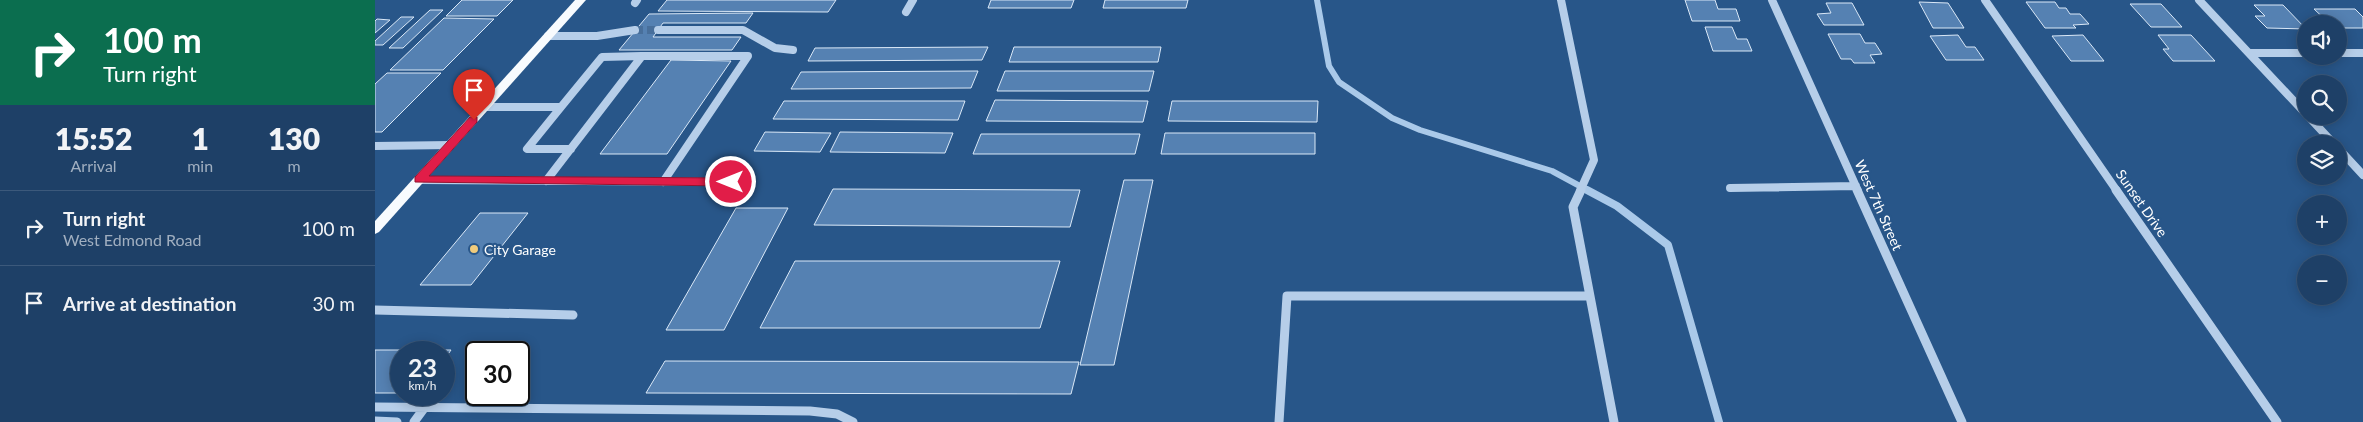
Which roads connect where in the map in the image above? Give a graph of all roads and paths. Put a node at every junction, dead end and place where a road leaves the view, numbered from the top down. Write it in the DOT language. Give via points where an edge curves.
graph roads {
  1 [pos="581,0"];
  2 [pos="913,0"];
  3 [pos="1561,0"];
  4 [pos="1772,0"];
  5 [pos="1985,0"];
  6 [pos="2199,0"];
  7 [pos="906,12"];
  8 [pos="635,30"];
  9 [pos="658,30"];
  10 [pos="549,36"];
  11 [pos="793,50"];
  12 [pos="2249,53"];
  13 [pos="2297,53"];
  14 [pos="2347,53"];
  15 [pos="2363,53"];
  16 [pos="642,56"];
  17 [pos="2297,104"];
  18 [pos="485,107"];
  19 [pos="561,108"];
  20 [pos="2316,125"];
  21 [pos="2326,135"];
  22 [pos="451,145"];
  23 [pos="379,146"];
  24 [pos="571,149"];
  25 [pos="375,155"];
  26 [pos="2347,158"];
  27 [pos="2363,175"];
  28 [pos="419,180"];
  29 [pos="545,181"];
  30 [pos="663,182"];
  31 [pos="731,182"];
  32 [pos="1856,186"];
  33 [pos="1730,188"];
  34 [pos="375,229"];
  35 [pos="1590,296"];
  36 [pos="375,310"];
  37 [pos="573,314"];
  38 [pos="425,407"];
  39 [pos="375,408"];
  40 [pos="375,421"];
  41 [pos="397,422"];
  42 [pos="414,422"];
  43 [pos="853,422"];
  44 [pos="1279,422"];
  45 [pos="1614,422"];
  46 [pos="1962,422"];
  47 [pos="2277,422"];
  1 -- 10 [label="main road"];
  2 -- 7 [label="street"];
  3 -- 35 [label="street" via="1594,160 1573,207"];
  4 -- 32 [label="street, West 7th Street"];
  5 -- 47 [label="street, Sunset Drive"];
  6 -- 12 [label="street"];
  8 -- 10 [label="street" via="597,36"];
  9 -- 11 [label="street" via="743,30 775,48"];
  10 -- 18 [label="main road"];
  12 -- 13 [label="street"];
  12 -- 17 [label="street"];
  14 -- 15 [label="street"];
  16 -- 19 [label="street" via="602,57"];
  16 -- 24 [label="street"];
  16 -- 30 [label="street" via="747,56"];
  18 -- 19 [label="street"];
  18 -- 22 [label="main road"];
  19 -- 24 [label="street" via="527,149"];
  20 -- 21 [label="street"];
  22 -- 23 [label="street"];
  22 -- 28 [label="main road"];
  23 -- 25 [label="street"];
  24 -- 29 [label="street"];
  26 -- 27 [label="street"];
  28 -- 29 [label="street"];
  28 -- 34 [label="main road"];
  29 -- 30 [label="street"];
  30 -- 31 [label="street"];
  32 -- 33 [label="street"];
  32 -- 46 [label="street, West 7th Street"];
  35 -- 44 [label="street" via="1287,296"];
  35 -- 45 [label="street"];
  36 -- 37 [label="street"];
  38 -- 39 [label="street"];
  38 -- 42 [label="street"];
  38 -- 43 [label="street" via="826,412"];
  40 -- 41 [label="street"];
}
